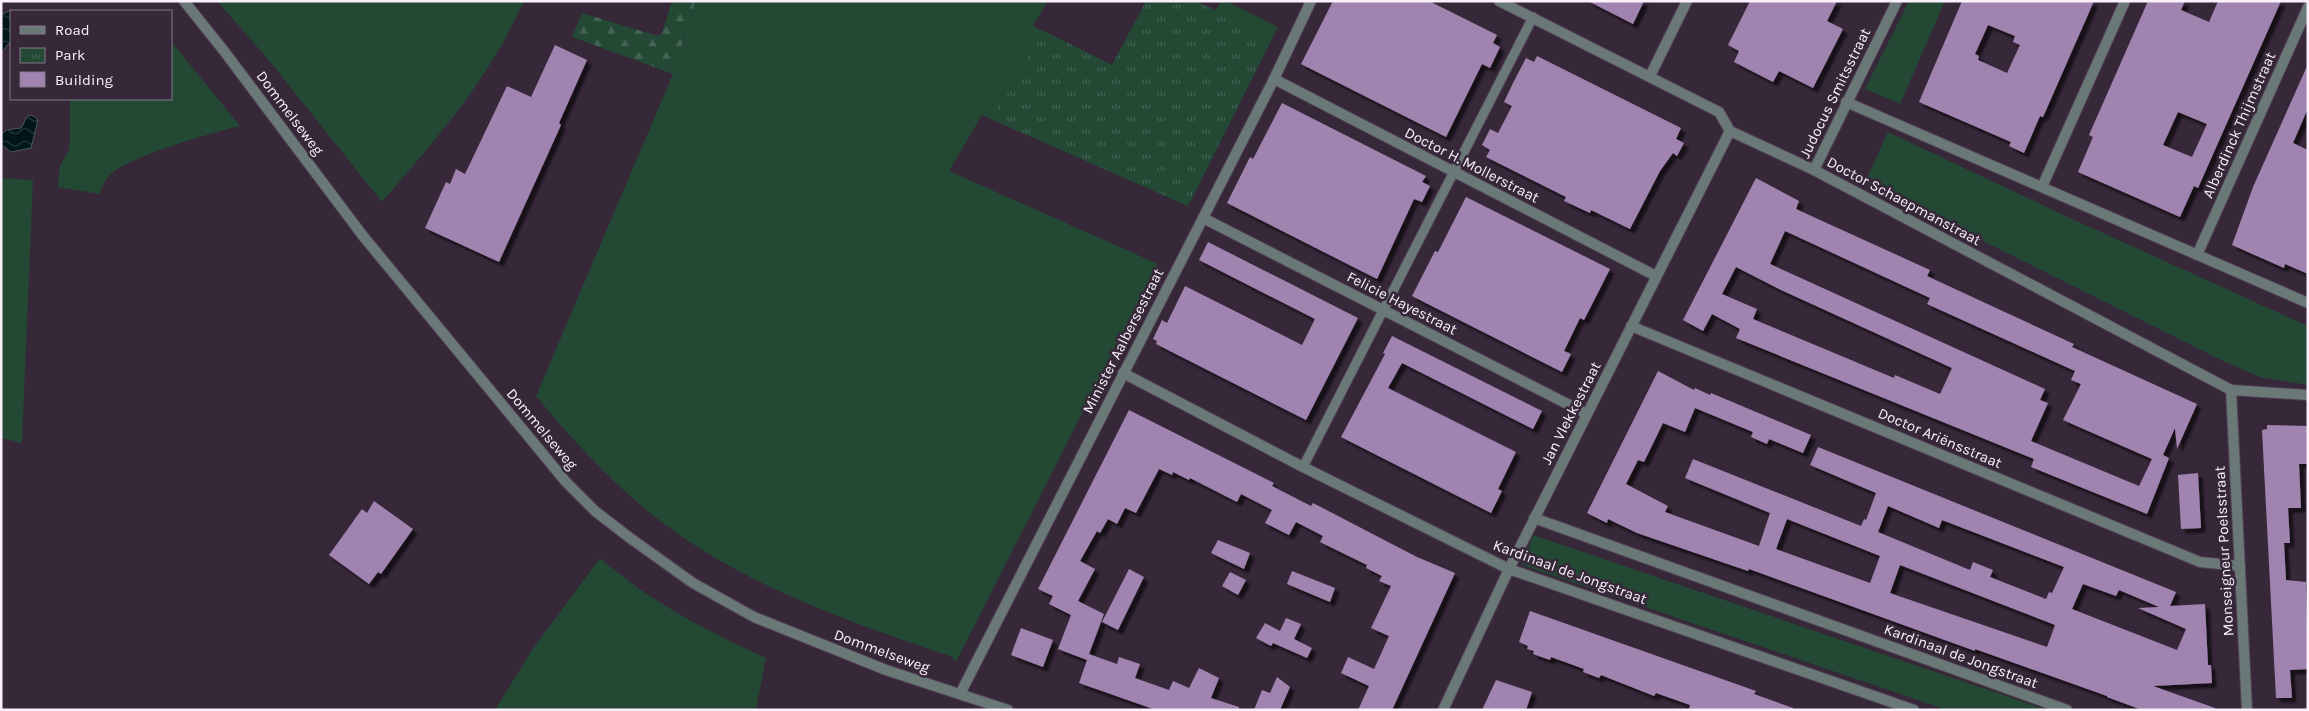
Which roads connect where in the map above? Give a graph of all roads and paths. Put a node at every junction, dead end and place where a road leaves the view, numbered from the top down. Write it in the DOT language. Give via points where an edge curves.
graph roads {
  1 [pos="184,1"];
  2 [pos="1312,1"];
  3 [pos="1499,1"];
  4 [pos="1687,1"];
  5 [pos="1896,1"];
  6 [pos="2124,1"];
  7 [pos="2308,7"];
  8 [pos="1533,17"];
  9 [pos="1650,76"];
  10 [pos="1274,79"];
  11 [pos="1846,102"];
  12 [pos="1730,131"];
  13 [pos="1814,170"];
  14 [pos="1454,173"];
  15 [pos="2042,187"];
  16 [pos="1203,218"];
  17 [pos="2197,255"];
  18 [pos="1656,276"];
  19 [pos="2308,303"];
  20 [pos="1383,310"];
  21 [pos="1631,326"];
  22 [pos="1123,373"];
  23 [pos="2231,390"];
  24 [pos="2308,395"];
  25 [pos="1587,414"];
  26 [pos="1303,467"];
  27 [pos="1534,518"];
  28 [pos="2240,566"];
  29 [pos="1509,569"];
  30 [pos="960,694"];
  31 [pos="1008,710"];
  32 [pos="1443,710"];
  33 [pos="1914,710"];
  34 [pos="2067,710"];
  35 [pos="2247,710"];
  1 -- 30 [label="street, Dommelseweg" via="214,36 369,244 560,474 595,511 693,582 754,617 886,670"];
  2 -- 10 [label="street, Minister Aalbersestraat"];
  3 -- 8 [label="street"];
  4 -- 9 [label="street"];
  5 -- 11 [label="street, Judocus Smitsstraat"];
  6 -- 15 [label="street"];
  7 -- 17 [label="street, Alberdinck Thijmstraat"];
  8 -- 9 [label="street"];
  8 -- 14 [label="lane"];
  9 -- 12 [label="street" via="1719,112"];
  10 -- 14 [label="street, Doctor H. Mollerstraat"];
  10 -- 16 [label="street, Minister Aalbersestraat"];
  11 -- 13 [label="street, Judocus Smitsstraat"];
  11 -- 15 [label="street"];
  12 -- 13 [label="street, Doctor Schaepmanstraat"];
  12 -- 18 [label="street, Jan Vlekkestraat"];
  13 -- 23 [label="street, Doctor Schaepmanstraat"];
  14 -- 18 [label="street, Doctor H. Mollerstraat"];
  14 -- 20 [label="lane"];
  15 -- 17 [label="street"];
  16 -- 20 [label="street, Felicie Hayestraat"];
  16 -- 22 [label="street, Minister Aalbersestraat"];
  17 -- 19 [label="street"];
  18 -- 21 [label="street, Jan Vlekkestraat"];
  20 -- 25 [label="street, Felicie Hayestraat"];
  20 -- 26 [label="lane"];
  21 -- 25 [label="street, Jan Vlekkestraat"];
  21 -- 28 [label="street, Doctor Ariënsstraat" via="2200,562"];
  22 -- 26 [label="street, Kardinaal de Jongstraat"];
  22 -- 30 [label="street, Minister Aalbersestraat"];
  23 -- 24 [label="street, Doctor Schaepmanstraat"];
  23 -- 28 [label="street, Monseigneur Poelsstraat"];
  25 -- 27 [label="street, Jan Vlekkestraat"];
  26 -- 29 [label="street, Kardinaal de Jongstraat"];
  27 -- 29 [label="street, Jan Vlekkestraat"];
  27 -- 34 [label="street, Kardinaal de Jongstraat"];
  28 -- 35 [label="street, Monseigneur Poelsstraat"];
  29 -- 32 [label="street, Jan Vlekkestraat"];
  29 -- 33 [label="street, Kardinaal de Jongstraat"];
  30 -- 31 [label="street, Dommelseweg"];
}
